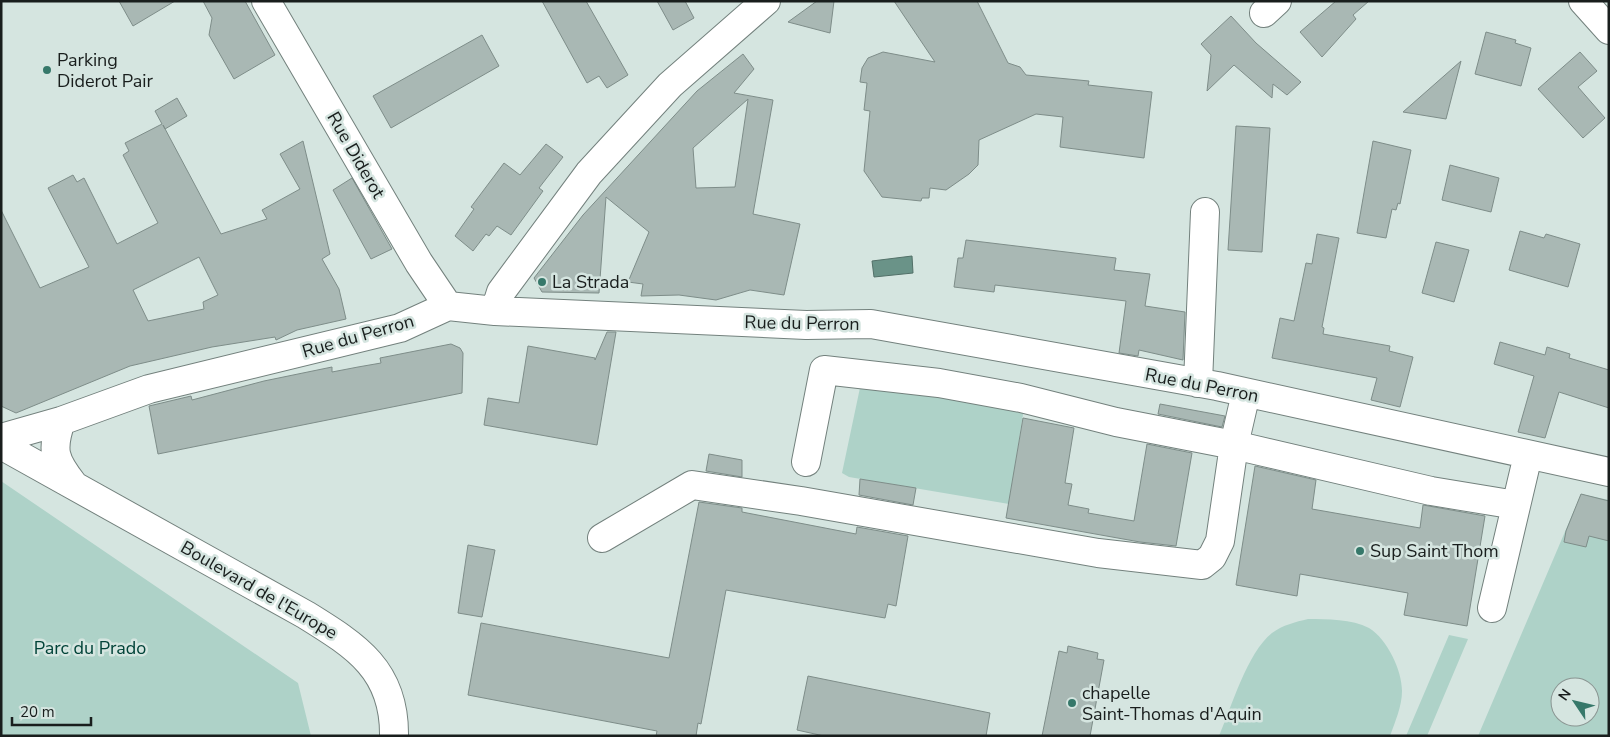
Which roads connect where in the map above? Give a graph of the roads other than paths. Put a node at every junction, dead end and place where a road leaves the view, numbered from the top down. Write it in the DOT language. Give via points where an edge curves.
graph roads {
  1 [pos="266,1"];
  2 [pos="766,1"];
  3 [pos="1583,1"];
  4 [pos="1609,30"];
  5 [pos="1205,212"];
  6 [pos="448,306"];
  7 [pos="495,311"];
  8 [pos="1198,383"];
  9 [pos="1246,393"];
  10 [pos="61,421"];
  11 [pos="1,438"];
  12 [pos="1,445"];
  13 [pos="1234,445"];
  14 [pos="1528,454"];
  15 [pos="1609,472"];
  16 [pos="805,480"];
  17 [pos="74,485"];
  18 [pos="1516,505"];
  19 [pos="602,538"];
  20 [pos="1492,608"];
  21 [pos="394,736"];
  1 -- 6 [label="street, Rue Diderot" via="419,263"];
  2 -- 7 [label="street" via="670,85 589,173 501,292"];
  3 -- 4 [label="street"];
  5 -- 8 [label="street"];
  6 -- 7 [label="street, Rue du Perron"];
  6 -- 10 [label="street, Rue du Perron" via="400,328 149,389"];
  7 -- 8 [label="street, Rue du Perron" via="806,325 871,324"];
  8 -- 9 [label="street, Rue du Perron"];
  9 -- 13 [label="street"];
  9 -- 14 [label="street, Rue du Perron"];
  10 -- 11 [label="street, Rue du Perron"];
  10 -- 17 [label="street, Boulevard de l'Europe" via="55,439 55,454 61,469"];
  12 -- 17 [label="street, Boulevard de l'Europe"];
  13 -- 16 [label="street" via="1116,422 1021,398 824,370"];
  13 -- 16 [label="street" via="1220,541 1212,557 1202,565 1098,553"];
  13 -- 18 [label="street" via="1431,490"];
  14 -- 15 [label="street, Rue du Perron"];
  14 -- 18 [label="street"];
  16 -- 19 [label="street" via="692,485"];
  17 -- 21 [label="street, Boulevard de l'Europe" via="351,643 380,675 390,697"];
  18 -- 20 [label="street"];
}
